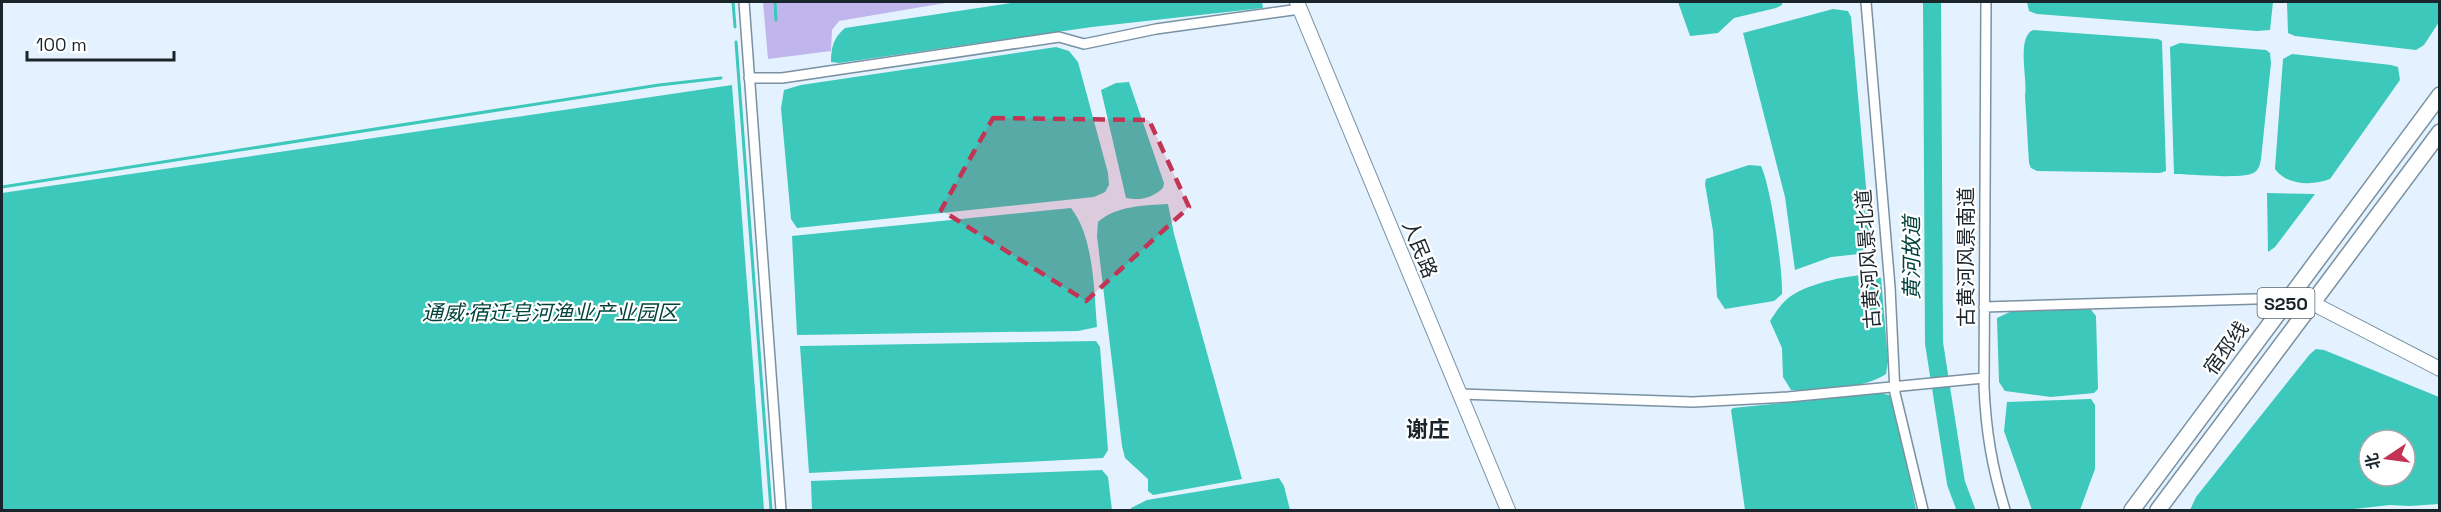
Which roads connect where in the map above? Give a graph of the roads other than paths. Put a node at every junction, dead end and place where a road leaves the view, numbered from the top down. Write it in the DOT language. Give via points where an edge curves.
graph roads {
  1 [pos="744,2"];
  2 [pos="1866,2"];
  3 [pos="1986,2"];
  4 [pos="1299,5"];
  5 [pos="749,78"];
  6 [pos="2439,95"];
  7 [pos="2439,132"];
  8 [pos="2290,298"];
  9 [pos="2312,303"];
  10 [pos="1984,307"];
  11 [pos="2439,369"];
  12 [pos="1980,379"];
  13 [pos="1899,386"];
  14 [pos="1460,394"];
  15 [pos="781,510"];
  16 [pos="1508,510"];
  17 [pos="1923,510"];
  18 [pos="2005,510"];
  19 [pos="2132,510"];
  20 [pos="2157,510"];
  1 -- 5 [label="street"];
  2 -- 13 [label="street, 古黄河风景北道"];
  3 -- 10 [label="street, 古黄河风景南道"];
  4 -- 5 [label="street" via="1084,44 1059,37 790,77"];
  4 -- 14 [label="street, 人民路"];
  5 -- 15 [label="street"];
  6 -- 8 [label="main road, 宿邳线 / S250"];
  7 -- 9 [label="main road, S250"];
  8 -- 10 [label="street"];
  8 -- 19 [label="main road, 宿邳线 / S250"];
  9 -- 11 [label="street"];
  9 -- 20 [label="main road, S250"];
  10 -- 12 [label="street, 古黄河风景南道"];
  12 -- 13 [label="street"];
  12 -- 18 [label="street, 古黄河风景南道" via="1986,431"];
  13 -- 14 [label="street" via="1693,402"];
  13 -- 17 [label="street, 古黄河风景北道"];
  14 -- 16 [label="street, 人民路"];
}
